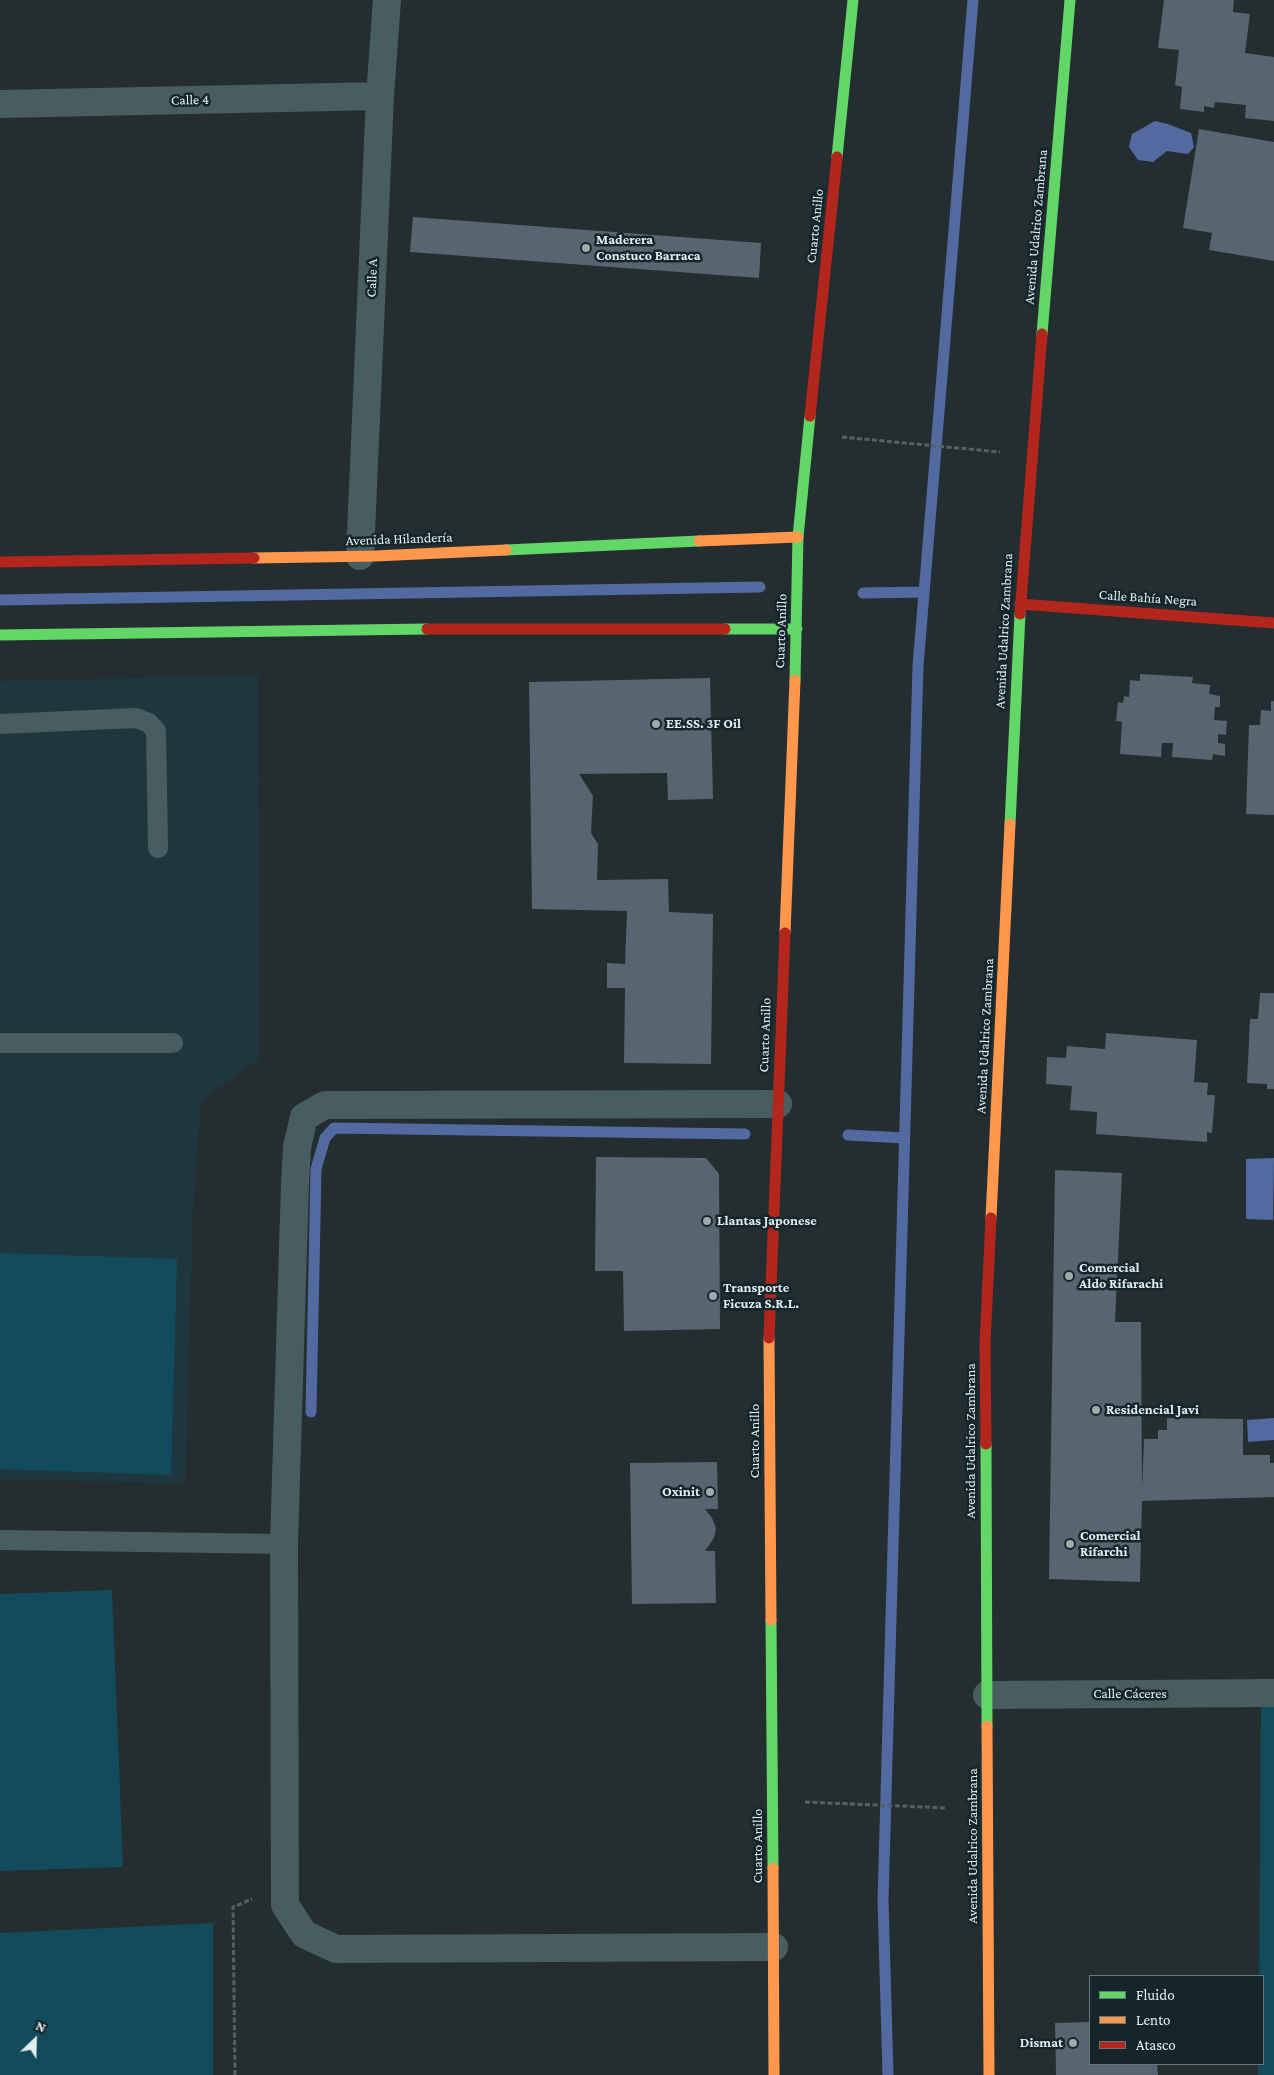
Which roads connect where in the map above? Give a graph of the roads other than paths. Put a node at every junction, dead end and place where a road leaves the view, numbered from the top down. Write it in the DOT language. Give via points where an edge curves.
graph roads {
  1 [pos="387,0"];
  2 [pos="853,0"];
  3 [pos="1070,0"];
  4 [pos="380,96"];
  5 [pos="0,104"];
  6 [pos="798,537"];
  7 [pos="360,556"];
  8 [pos="0,562"];
  9 [pos="1020,604"];
  10 [pos="1274,623"];
  11 [pos="797,629"];
  12 [pos="0,635"];
  13 [pos="0,724"];
  14 [pos="158,848"];
  15 [pos="0,1043"];
  16 [pos="173,1043"];
  17 [pos="778,1104"];
  18 [pos="0,1540"];
  19 [pos="284,1544"];
  20 [pos="1274,1693"];
  21 [pos="987,1695"];
  22 [pos="774,1947"];
  23 [pos="774,2075"];
  24 [pos="989,2075"];
  1 -- 4 [label="street, Calle A"];
  2 -- 6 [label="main road, Cuarto Anillo"];
  3 -- 9 [label="main road, Avenida Udalrico Zambrana"];
  4 -- 5 [label="street, Calle 4"];
  4 -- 7 [label="street, Calle A"];
  6 -- 7 [label="main road, Avenida Hilandería"];
  6 -- 11 [label="main road, Cuarto Anillo"];
  7 -- 8 [label="main road, Avenida Hilandería"];
  9 -- 10 [label="main road, Calle Bahía Negra"];
  9 -- 21 [label="main road, Avenida Udalrico Zambrana" via="986,1343"];
  11 -- 12 [label="main road" via="373,629"];
  11 -- 17 [label="main road, Cuarto Anillo"];
  13 -- 14 [label="lane" via="136,718 149,723 156,731"];
  15 -- 16 [label="lane"];
  17 -- 19 [label="street" via="325,1105 304,1117 296,1146"];
  17 -- 22 [label="main road, Cuarto Anillo" via="769,1334"];
  18 -- 19 [label="lane"];
  19 -- 22 [label="street" via="285,1905 304,1934 336,1949"];
  20 -- 21 [label="street, Calle Cáceres"];
  21 -- 24 [label="main road, Avenida Udalrico Zambrana"];
  22 -- 23 [label="main road, Cuarto Anillo"];
}
